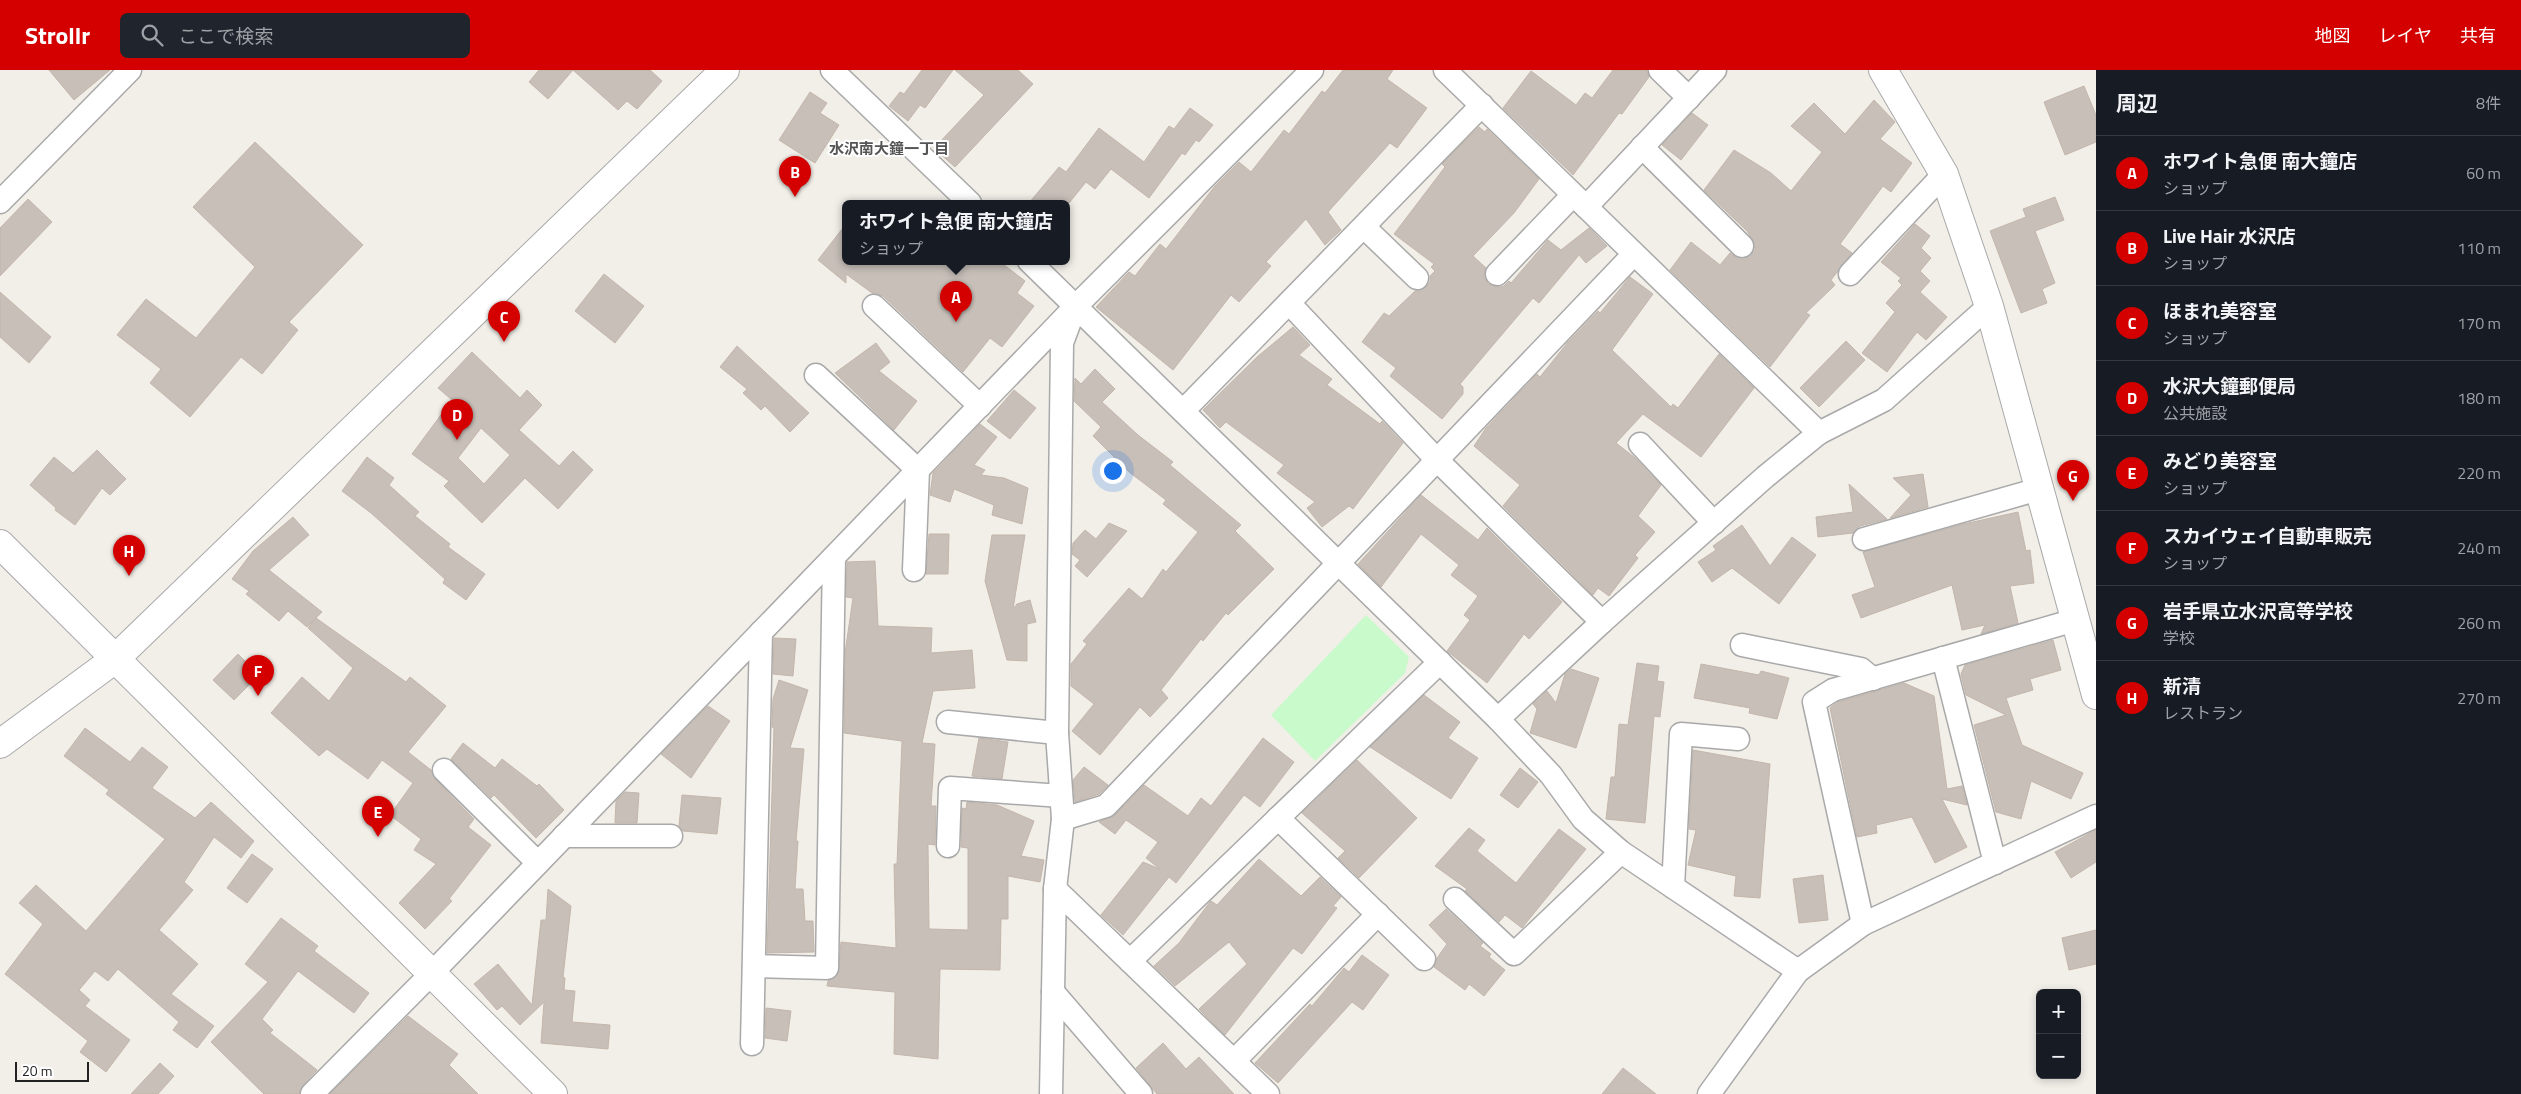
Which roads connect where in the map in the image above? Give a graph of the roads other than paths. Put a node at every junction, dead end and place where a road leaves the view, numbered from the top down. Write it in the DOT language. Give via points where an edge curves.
graph roads {
  1 [pos="130,70"];
  2 [pos="725,70"];
  3 [pos="832,70"];
  4 [pos="1312,70"];
  5 [pos="1445,70"];
  6 [pos="1660,70"];
  7 [pos="1715,70"];
  8 [pos="1883,70"];
  9 [pos="1689,98"];
  10 [pos="1482,105"];
  11 [pos="1642,147"];
  12 [pos="1944,174"];
  13 [pos="967,200"];
  14 [pos="1580,201"];
  15 [pos="0,202"];
  16 [pos="1364,226"];
  17 [pos="1742,246"];
  18 [pos="1634,254"];
  19 [pos="1033,265"];
  20 [pos="1498,274"];
  21 [pos="1850,274"];
  22 [pos="1417,278"];
  23 [pos="1289,303"];
  24 [pos="874,306"];
  25 [pos="1076,306"];
  26 [pos="1989,306"];
  27 [pos="816,375"];
  28 [pos="980,406"];
  29 [pos="1183,411"];
  30 [pos="1819,433"];
  31 [pos="1640,444"];
  32 [pos="1437,460"];
  33 [pos="918,470"];
  34 [pos="2039,489"];
  35 [pos="1714,523"];
  36 [pos="1864,539"];
  37 [pos="0,544"];
  38 [pos="834,557"];
  39 [pos="1338,562"];
  40 [pos="914,570"];
  41 [pos="2075,620"];
  42 [pos="1602,622"];
  43 [pos="761,632"];
  44 [pos="1742,645"];
  45 [pos="1944,658"];
  46 [pos="114,659"];
  47 [pos="1440,662"];
  48 [pos="1873,679"];
  49 [pos="2096,695"];
  50 [pos="1498,719"];
  51 [pos="948,722"];
  52 [pos="1057,733"];
  53 [pos="1738,739"];
  54 [pos="0,744"];
  55 [pos="444,770"];
  56 [pos="1061,796"];
  57 [pos="2096,816"];
  58 [pos="1278,818"];
  59 [pos="1063,819"];
  60 [pos="564,836"];
  61 [pos="671,836"];
  62 [pos="948,846"];
  63 [pos="1620,852"];
  64 [pos="538,862"];
  65 [pos="1995,863"];
  66 [pos="1673,888"];
  67 [pos="1055,889"];
  68 [pos="1455,899"];
  69 [pos="1378,914"];
  70 [pos="1863,924"];
  71 [pos="1424,959"];
  72 [pos="1130,961"];
  73 [pos="754,966"];
  74 [pos="1798,972"];
  75 [pos="432,973"];
  76 [pos="1052,992"];
  77 [pos="752,1044"];
  78 [pos="1234,1061"];
  79 [pos="312,1094"];
  80 [pos="553,1094"];
  81 [pos="1051,1094"];
  82 [pos="1141,1094"];
  83 [pos="1268,1094"];
  84 [pos="1709,1094"];
  1 -- 15 [label="street"];
  2 -- 46 [label="street"];
  3 -- 13 [label="street"];
  4 -- 25 [label="street"];
  5 -- 10 [label="street"];
  6 -- 9 [label="street"];
  7 -- 9 [label="street"];
  8 -- 12 [label="street"];
  9 -- 11 [label="street"];
  10 -- 14 [label="street"];
  10 -- 16 [label="street"];
  11 -- 14 [label="street"];
  11 -- 17 [label="street"];
  12 -- 21 [label="street"];
  12 -- 26 [label="street"];
  14 -- 18 [label="street"];
  14 -- 20 [label="street"];
  16 -- 22 [label="street"];
  16 -- 23 [label="street"];
  18 -- 30 [label="street"];
  18 -- 32 [label="street"];
  19 -- 25 [label="street"];
  23 -- 29 [label="street"];
  23 -- 32 [label="street"];
  24 -- 28 [label="street"];
  25 -- 28 [label="street"];
  25 -- 29 [label="street"];
  25 -- 52 [label="street" via="1062,343"];
  26 -- 30 [label="street" via="1884,400"];
  26 -- 34 [label="street"];
  27 -- 33 [label="street"];
  28 -- 33 [label="street"];
  29 -- 39 [label="street"];
  30 -- 35 [label="street"];
  31 -- 35 [label="street"];
  32 -- 39 [label="street"];
  32 -- 42 [label="street"];
  33 -- 38 [label="street"];
  33 -- 40 [label="street"];
  34 -- 36 [label="street"];
  34 -- 41 [label="street"];
  35 -- 42 [label="street"];
  37 -- 46 [label="street"];
  38 -- 43 [label="street"];
  38 -- 73 [label="street" via="827,968"];
  39 -- 47 [label="street"];
  39 -- 59 [label="street" via="1106,806"];
  41 -- 45 [label="street"];
  41 -- 49 [label="street"];
  42 -- 50 [label="street"];
  43 -- 60 [label="street"];
  43 -- 73 [label="street"];
  44 -- 48 [label="street" via="1861,669"];
  45 -- 48 [label="street"];
  45 -- 65 [label="street"];
  46 -- 54 [label="street"];
  46 -- 75 [label="street"];
  47 -- 50 [label="street"];
  47 -- 58 [label="street"];
  48 -- 70 [label="street" via="1833,690 1814,702"];
  50 -- 63 [label="street" via="1551,774 1583,819"];
  51 -- 52 [label="street"];
  52 -- 56 [label="street"];
  53 -- 66 [label="street" via="1680,734"];
  55 -- 64 [label="street"];
  56 -- 59 [label="street"];
  56 -- 62 [label="street" via="950,788"];
  57 -- 65 [label="street"];
  58 -- 69 [label="street"];
  58 -- 72 [label="street"];
  59 -- 67 [label="street"];
  60 -- 61 [label="street"];
  60 -- 64 [label="street"];
  63 -- 66 [label="street"];
  63 -- 68 [label="street" via="1514,954"];
  64 -- 75 [label="street"];
  65 -- 70 [label="street"];
  66 -- 74 [label="street"];
  67 -- 72 [label="street"];
  67 -- 76 [label="street"];
  69 -- 71 [label="street"];
  69 -- 78 [label="street"];
  70 -- 74 [label="street"];
  72 -- 78 [label="street"];
  73 -- 77 [label="street"];
  74 -- 84 [label="street"];
  75 -- 79 [label="street"];
  75 -- 80 [label="street"];
  76 -- 81 [label="street"];
  76 -- 82 [label="street"];
  78 -- 83 [label="street"];
}
